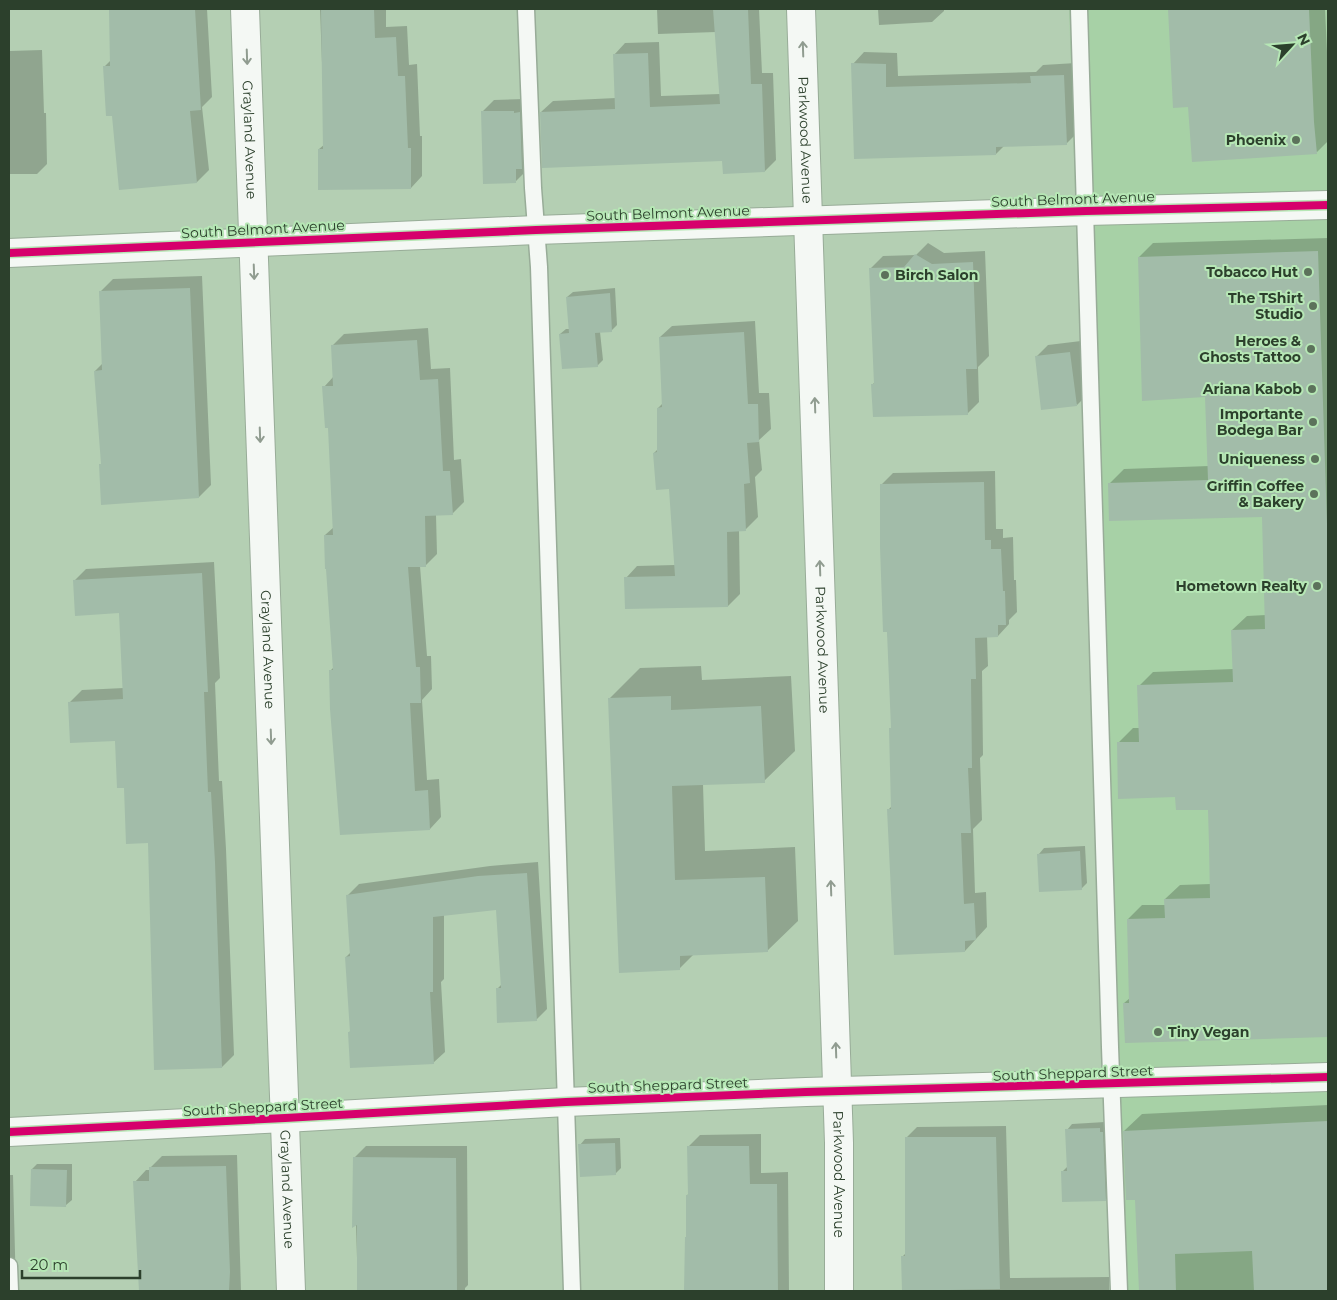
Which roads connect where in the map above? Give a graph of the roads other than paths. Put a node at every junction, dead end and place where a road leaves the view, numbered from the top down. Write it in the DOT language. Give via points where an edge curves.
graph roads {
  1 [pos="245,9"];
  2 [pos="526,9"];
  3 [pos="801,9"];
  4 [pos="1079,9"];
  5 [pos="1328,206"];
  6 [pos="1086,211"];
  7 [pos="809,220"];
  8 [pos="536,230"];
  9 [pos="253,242"];
  10 [pos="9,253"];
  11 [pos="1328,1077"];
  12 [pos="1111,1084"];
  13 [pos="837,1091"];
  14 [pos="566,1102"];
  15 [pos="285,1118"];
  16 [pos="9,1132"];
  17 [pos="9,1266"];
  18 [pos="10,1291"];
  19 [pos="291,1291"];
  20 [pos="572,1291"];
  21 [pos="839,1291"];
  22 [pos="1119,1291"];
  1 -- 9 [label="street, Grayland Avenue, one-way"];
  2 -- 8 [label="lane"];
  7 -- 3 [label="street, Parkwood Avenue, one-way"];
  4 -- 6 [label="lane"];
  5 -- 6 [label="street, South Belmont Avenue"];
  6 -- 7 [label="street, South Belmont Avenue"];
  6 -- 12 [label="lane"];
  7 -- 8 [label="street, South Belmont Avenue"];
  13 -- 7 [label="street, Parkwood Avenue, one-way"];
  8 -- 9 [label="street, South Belmont Avenue"];
  8 -- 14 [label="lane"];
  9 -- 10 [label="street, South Belmont Avenue"];
  9 -- 15 [label="street, Grayland Avenue, one-way"];
  11 -- 12 [label="street, South Sheppard Street"];
  12 -- 13 [label="street, South Sheppard Street"];
  12 -- 22 [label="lane"];
  13 -- 14 [label="street, South Sheppard Street"];
  13 -- 21 [label="street, Parkwood Avenue"];
  14 -- 15 [label="street, South Sheppard Street"];
  14 -- 20 [label="lane"];
  15 -- 16 [label="street, South Sheppard Street"];
  15 -- 19 [label="street, Grayland Avenue"];
  17 -- 18 [label="lane"];
}
